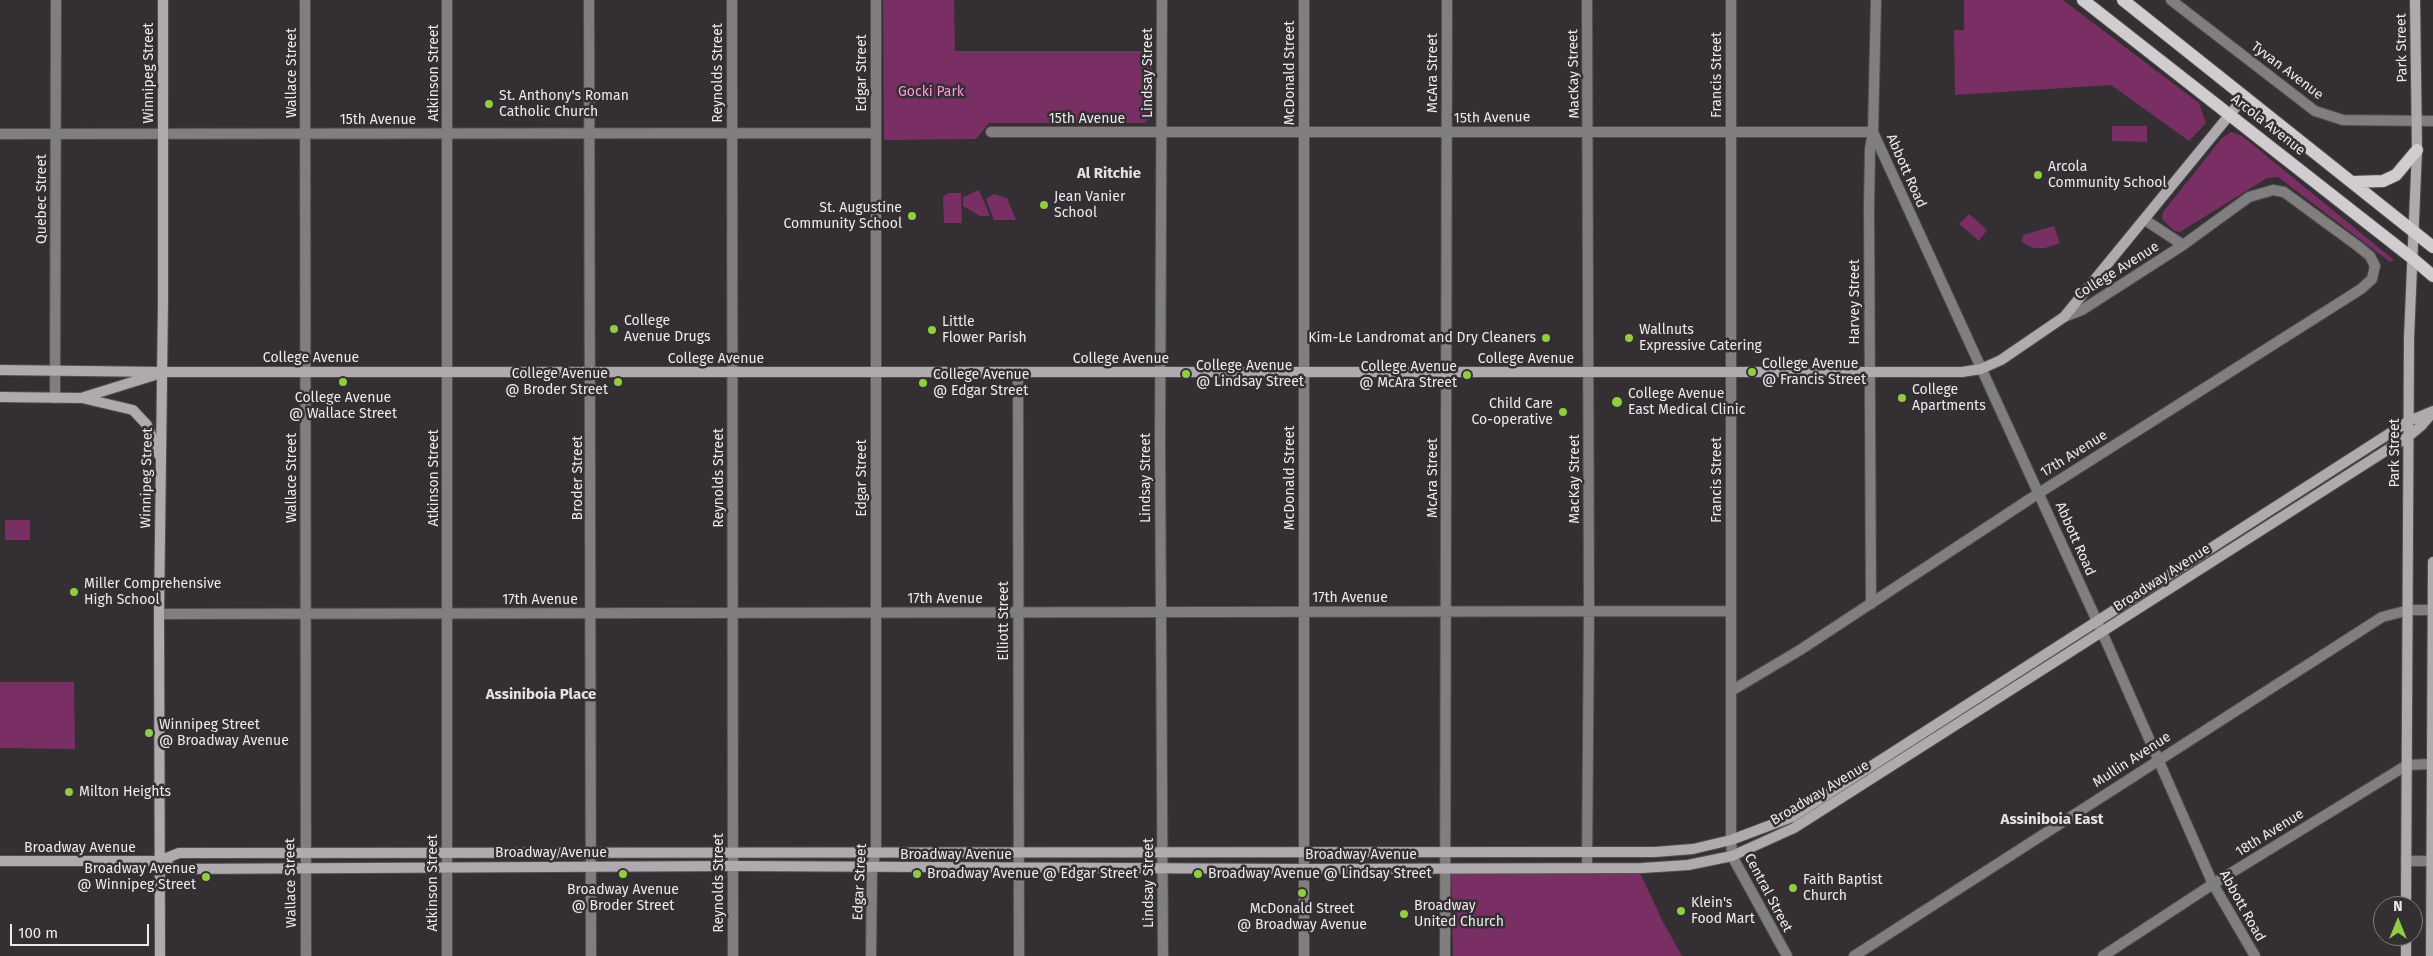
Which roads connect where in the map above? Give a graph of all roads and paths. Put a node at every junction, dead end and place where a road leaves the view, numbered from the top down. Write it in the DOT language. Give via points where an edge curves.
graph roads {
  1 [pos="56,0"];
  2 [pos="163,0"];
  3 [pos="305,0"];
  4 [pos="448,0"];
  5 [pos="589,0"];
  6 [pos="732,0"];
  7 [pos="876,0"];
  8 [pos="1162,0"];
  9 [pos="1304,0"];
  10 [pos="1447,0"];
  11 [pos="1587,0"];
  12 [pos="1731,0"];
  13 [pos="1876,0"];
  14 [pos="2083,0"];
  15 [pos="2122,0"];
  16 [pos="2171,0"];
  17 [pos="2415,0"];
  18 [pos="2245,96"];
  19 [pos="2230,114"];
  20 [pos="2417,121"];
  21 [pos="2433,121"];
  22 [pos="991,132"];
  23 [pos="1161,132"];
  24 [pos="1304,132"];
  25 [pos="1589,132"];
  26 [pos="1731,132"];
  27 [pos="1874,132"];
  28 [pos="590,133"];
  29 [pos="732,133"];
  30 [pos="876,133"];
  31 [pos="1447,133"];
  32 [pos="0,134"];
  33 [pos="56,134"];
  34 [pos="163,134"];
  35 [pos="306,134"];
  36 [pos="448,134"];
  37 [pos="2417,150"];
  38 [pos="2352,182"];
  39 [pos="2146,220"];
  40 [pos="2333,229"];
  41 [pos="2414,230"];
  42 [pos="2183,245"];
  43 [pos="2433,246"];
  44 [pos="2412,258"];
  45 [pos="2433,276"];
  46 [pos="2064,317"];
  47 [pos="0,370"];
  48 [pos="56,370"];
  49 [pos="1981,370"];
  50 [pos="163,372"];
  51 [pos="305,372"];
  52 [pos="447,372"];
  53 [pos="590,372"];
  54 [pos="732,372"];
  55 [pos="875,372"];
  56 [pos="1018,373"];
  57 [pos="1160,373"];
  58 [pos="1304,373"];
  59 [pos="1447,373"];
  60 [pos="1587,373"];
  61 [pos="1731,373"];
  62 [pos="1869,373"];
  63 [pos="0,397"];
  64 [pos="56,398"];
  65 [pos="81,398"];
  66 [pos="2433,412"];
  67 [pos="2409,421"];
  68 [pos="2409,436"];
  69 [pos="160,459"];
  70 [pos="2039,493"];
  71 [pos="2433,562"];
  72 [pos="1871,604"];
  73 [pos="2409,610"];
  74 [pos="2433,610"];
  75 [pos="1447,611"];
  76 [pos="1589,611"];
  77 [pos="1731,611"];
  78 [pos="1018,612"];
  79 [pos="1160,612"];
  80 [pos="1304,612"];
  81 [pos="592,613"];
  82 [pos="733,613"];
  83 [pos="875,613"];
  84 [pos="159,614"];
  85 [pos="305,614"];
  86 [pos="447,614"];
  87 [pos="2097,621"];
  88 [pos="2102,632"];
  89 [pos="1731,691"];
  90 [pos="2157,760"];
  91 [pos="2431,764"];
  92 [pos="2407,765"];
  93 [pos="1731,840"];
  94 [pos="876,851"];
  95 [pos="1303,851"];
  96 [pos="1445,851"];
  97 [pos="592,852"];
  98 [pos="1019,852"];
  99 [pos="1163,852"];
  100 [pos="1587,852"];
  101 [pos="305,853"];
  102 [pos="447,853"];
  103 [pos="733,853"];
  104 [pos="1732,856"];
  105 [pos="0,861"];
  106 [pos="159,861"];
  107 [pos="2406,861"];
  108 [pos="2432,861"];
  109 [pos="733,866"];
  110 [pos="447,867"];
  111 [pos="592,867"];
  112 [pos="305,868"];
  113 [pos="872,868"];
  114 [pos="1019,868"];
  115 [pos="1445,868"];
  116 [pos="1587,868"];
  117 [pos="1163,869"];
  118 [pos="1304,869"];
  119 [pos="2213,884"];
  120 [pos="2406,896"];
  121 [pos="160,956"];
  122 [pos="306,956"];
  123 [pos="447,956"];
  124 [pos="591,956"];
  125 [pos="733,956"];
  126 [pos="871,956"];
  127 [pos="1019,956"];
  128 [pos="1163,956"];
  129 [pos="1304,956"];
  130 [pos="1445,956"];
  131 [pos="1786,956"];
  132 [pos="1854,956"];
  133 [pos="2103,956"];
  134 [pos="2255,956"];
  135 [pos="2431,956"];
  1 -- 33 [label="street, Quebec Street"];
  2 -- 34 [label="street, Winnipeg Street"];
  3 -- 35 [label="street, Wallace Street"];
  4 -- 36 [label="street, Atkinson Street"];
  5 -- 28 [label="street, Broder Street"];
  6 -- 29 [label="street, Reynolds Street"];
  7 -- 30 [label="street, Edgar Street"];
  8 -- 23 [label="street, Lindsay Street"];
  9 -- 24 [label="street, McDonald Street"];
  10 -- 31 [label="street, McAra Street"];
  11 -- 25 [label="street, MacKay Street"];
  12 -- 26 [label="street, Francis Street"];
  13 -- 27 [label="street, Harvey Street"];
  14 -- 19 [label="main road, Arcola Avenue"];
  15 -- 18 [label="main road, Arcola Avenue"];
  16 -- 20 [label="street, Tyvan Avenue" via="2315,111 2343,120"];
  17 -- 20 [label="street, Park Street"];
  18 -- 19 [label="street, College Avenue"];
  18 -- 38 [label="main road, Arcola Avenue"];
  19 -- 39 [label="street, College Avenue"];
  19 -- 44 [label="main road, Arcola Avenue"];
  20 -- 21 [label="street, Tyvan Avenue"];
  20 -- 37 [label="street, Park Street"];
  22 -- 23 [label="street, 15th Avenue"];
  23 -- 24 [label="street, 15th Avenue"];
  23 -- 57 [label="street, Lindsay Street"];
  24 -- 31 [label="street, 15th Avenue"];
  24 -- 58 [label="street, McDonald Street"];
  25 -- 26 [label="street, 15th Avenue"];
  25 -- 31 [label="street, 15th Avenue" via="1515,130"];
  25 -- 60 [label="street, MacKay Street"];
  26 -- 27 [label="street, 15th Avenue"];
  26 -- 61 [label="street, Francis Street"];
  27 -- 49 [label="street, Abbott Road"];
  27 -- 62 [label="street, Harvey Street" via="1870,149"];
  28 -- 29 [label="street, 15th Avenue"];
  28 -- 36 [label="street, 15th Avenue"];
  28 -- 53 [label="street, Broder Street"];
  29 -- 30 [label="street, 15th Avenue"];
  29 -- 54 [label="street, Reynolds Street"];
  30 -- 55 [label="street, Edgar Street"];
  31 -- 59 [label="street, McAra Street"];
  32 -- 33 [label="street, 15th Avenue"];
  33 -- 34 [label="street, 15th Avenue"];
  33 -- 48 [label="street, Quebec Street"];
  34 -- 35 [label="street, 15th Avenue"];
  34 -- 50 [label="street, Winnipeg Street"];
  35 -- 36 [label="street, 15th Avenue"];
  35 -- 51 [label="street, Wallace Street"];
  36 -- 52 [label="street, Atkinson Street"];
  37 -- 38 [label="main road" via="2396,175 2383,181"];
  37 -- 41 [label="street, Park Street"];
  38 -- 41 [label="main road, Arcola Avenue"];
  39 -- 42 [label="street, College Avenue"];
  39 -- 46 [label="street, College Avenue"];
  40 -- 42 [label="street, College Avenue" via="2284,192 2273,190 2250,197"];
  40 -- 70 [label="street, 17th Avenue" via="2370,256 2376,266 2372,279 2361,289"];
  41 -- 43 [label="main road, Arcola Avenue"];
  41 -- 44 [label="street, Park Street"];
  42 -- 46 [label="street, College Avenue" via="2082,310"];
  44 -- 45 [label="main road, Arcola Avenue"];
  44 -- 67 [label="street, Park Street"];
  46 -- 49 [label="street, College Avenue"];
  47 -- 48 [label="street, College Avenue"];
  48 -- 50 [label="street, College Avenue"];
  48 -- 64 [label="street, Quebec Street"];
  49 -- 62 [label="street, College Avenue"];
  49 -- 70 [label="street, Abbott Road"];
  50 -- 51 [label="street, College Avenue"];
  50 -- 65 [label="street, College Avenue"];
  50 -- 69 [label="street, Winnipeg Street"];
  51 -- 52 [label="street, College Avenue"];
  51 -- 85 [label="street, Wallace Street"];
  52 -- 53 [label="street, College Avenue"];
  52 -- 86 [label="street, Atkinson Street"];
  53 -- 54 [label="street, College Avenue"];
  53 -- 81 [label="street, Broder Street"];
  54 -- 55 [label="street, College Avenue"];
  54 -- 82 [label="street, Reynolds Street"];
  55 -- 56 [label="street, College Avenue"];
  55 -- 83 [label="street, Edgar Street"];
  56 -- 57 [label="street, College Avenue"];
  56 -- 78 [label="street, Elliott Street"];
  57 -- 58 [label="street, College Avenue"];
  57 -- 79 [label="street, Lindsay Street"];
  58 -- 59 [label="street, College Avenue"];
  58 -- 80 [label="street, McDonald Street"];
  59 -- 60 [label="street, College Avenue"];
  59 -- 75 [label="street, McAra Street"];
  60 -- 61 [label="street, College Avenue"];
  60 -- 76 [label="street, MacKay Street"];
  61 -- 62 [label="street, College Avenue"];
  61 -- 77 [label="street, Francis Street"];
  62 -- 72 [label="street, Harvey Street"];
  63 -- 64 [label="street, College Avenue"];
  64 -- 65 [label="street, College Avenue"];
  65 -- 69 [label="street" via="132,410 147,425"];
  66 -- 67 [label="street, Broadway Avenue"];
  66 -- 68 [label="street, Broadway Avenue"];
  67 -- 68 [label="street, Park Street"];
  67 -- 87 [label="street, Broadway Avenue"];
  68 -- 73 [label="street, Park Street"];
  68 -- 88 [label="street, Broadway Avenue"];
  69 -- 84 [label="street, Winnipeg Street"];
  70 -- 72 [label="street, 17th Avenue"];
  70 -- 87 [label="street, Abbott Road"];
  71 -- 74 [label="street"];
  72 -- 89 [label="street, 17th Avenue"];
  73 -- 74 [label="street, Mullin Avenue"];
  73 -- 90 [label="street, Mullin Avenue" via="2382,617"];
  73 -- 92 [label="street, Park Street"];
  74 -- 91 [label="street"];
  75 -- 76 [label="street, 17th Avenue"];
  75 -- 80 [label="street, 17th Avenue"];
  75 -- 96 [label="street, McAra Street"];
  76 -- 77 [label="street, 17th Avenue"];
  76 -- 100 [label="street, MacKay Street"];
  77 -- 89 [label="street, Francis Street"];
  78 -- 79 [label="street, 17th Avenue"];
  78 -- 83 [label="street, 17th Avenue"];
  78 -- 98 [label="street, Elliott Street"];
  79 -- 80 [label="street, 17th Avenue"];
  79 -- 99 [label="street, Lindsay Street"];
  80 -- 95 [label="street, McDonald Street"];
  81 -- 82 [label="street, 17th Avenue"];
  81 -- 86 [label="street, 17th Avenue"];
  81 -- 97 [label="street, Broder Street"];
  82 -- 83 [label="street, 17th Avenue"];
  82 -- 103 [label="street, Reynolds Street"];
  83 -- 94 [label="street, Edgar Street"];
  84 -- 85 [label="street, 17th Avenue"];
  84 -- 106 [label="street, Winnipeg Street"];
  85 -- 86 [label="street, 17th Avenue"];
  85 -- 101 [label="street, Wallace Street"];
  86 -- 102 [label="street, Atkinson Street"];
  87 -- 88 [label="street, Abbott Road"];
  87 -- 93 [label="street, Broadway Avenue" via="1792,817"];
  88 -- 90 [label="street, Abbott Road"];
  88 -- 104 [label="street, Broadway Avenue" via="1794,828"];
  89 -- 93 [label="street, Francis Street"];
  90 -- 119 [label="street, Abbott Road"];
  90 -- 132 [label="street, Mullin Avenue"];
  91 -- 92 [label="street, 18th Avenue"];
  91 -- 108 [label="street"];
  92 -- 107 [label="street, Park Street"];
  92 -- 119 [label="street, 18th Avenue"];
  93 -- 100 [label="street, Broadway Avenue" via="1674,850"];
  93 -- 104 [label="street, Central Street"];
  94 -- 98 [label="street, Broadway Avenue"];
  94 -- 103 [label="street, Broadway Avenue"];
  94 -- 113 [label="street, Edgar Street"];
  95 -- 96 [label="street, Broadway Avenue"];
  95 -- 99 [label="street, Broadway Avenue"];
  95 -- 118 [label="street, McDonald Street"];
  96 -- 100 [label="street, Broadway Avenue"];
  96 -- 115 [label="street, McAra Street"];
  97 -- 102 [label="street, Broadway Avenue"];
  97 -- 103 [label="street, Broadway Avenue"];
  97 -- 111 [label="street, Broder Street"];
  98 -- 99 [label="street, Broadway Avenue"];
  98 -- 114 [label="street, Elliott Street"];
  99 -- 117 [label="street, Lindsay Street"];
  100 -- 116 [label="street, MacKay Street"];
  101 -- 102 [label="street, Broadway Avenue"];
  101 -- 106 [label="street, Broadway Avenue" via="179,853"];
  101 -- 112 [label="street, Wallace Street"];
  102 -- 110 [label="street, Atkinson Street"];
  103 -- 109 [label="street, Reynolds Street"];
  104 -- 116 [label="street, Broadway Avenue" via="1688,865"];
  104 -- 131 [label="street, Central Street"];
  105 -- 106 [label="street, Broadway Avenue"];
  106 -- 112 [label="street, Broadway Avenue" via="176,869"];
  106 -- 121 [label="street, Winnipeg Street"];
  107 -- 108 [label="street"];
  107 -- 120 [label="street, Park Street"];
  108 -- 135 [label="street"];
  109 -- 111 [label="street, Broadway Avenue"];
  109 -- 113 [label="street, Broadway Avenue"];
  109 -- 125 [label="street, Reynolds Street"];
  110 -- 111 [label="street, Broadway Avenue"];
  110 -- 112 [label="street, Broadway Avenue"];
  110 -- 123 [label="street, Atkinson Street"];
  111 -- 124 [label="street, Broder Street"];
  112 -- 122 [label="street, Wallace Street"];
  113 -- 114 [label="street, Broadway Avenue"];
  113 -- 126 [label="street, Edgar Street"];
  114 -- 117 [label="street, Broadway Avenue"];
  114 -- 127 [label="street, Elliott Street"];
  115 -- 116 [label="street, Broadway Avenue"];
  115 -- 118 [label="street, Broadway Avenue"];
  115 -- 130 [label="street, McAra Street"];
  117 -- 118 [label="street, Broadway Avenue"];
  117 -- 128 [label="street, Lindsay Street"];
  118 -- 129 [label="street, McDonald Street"];
  119 -- 133 [label="street, 18th Avenue"];
  119 -- 134 [label="street, Abbott Road"];
}
